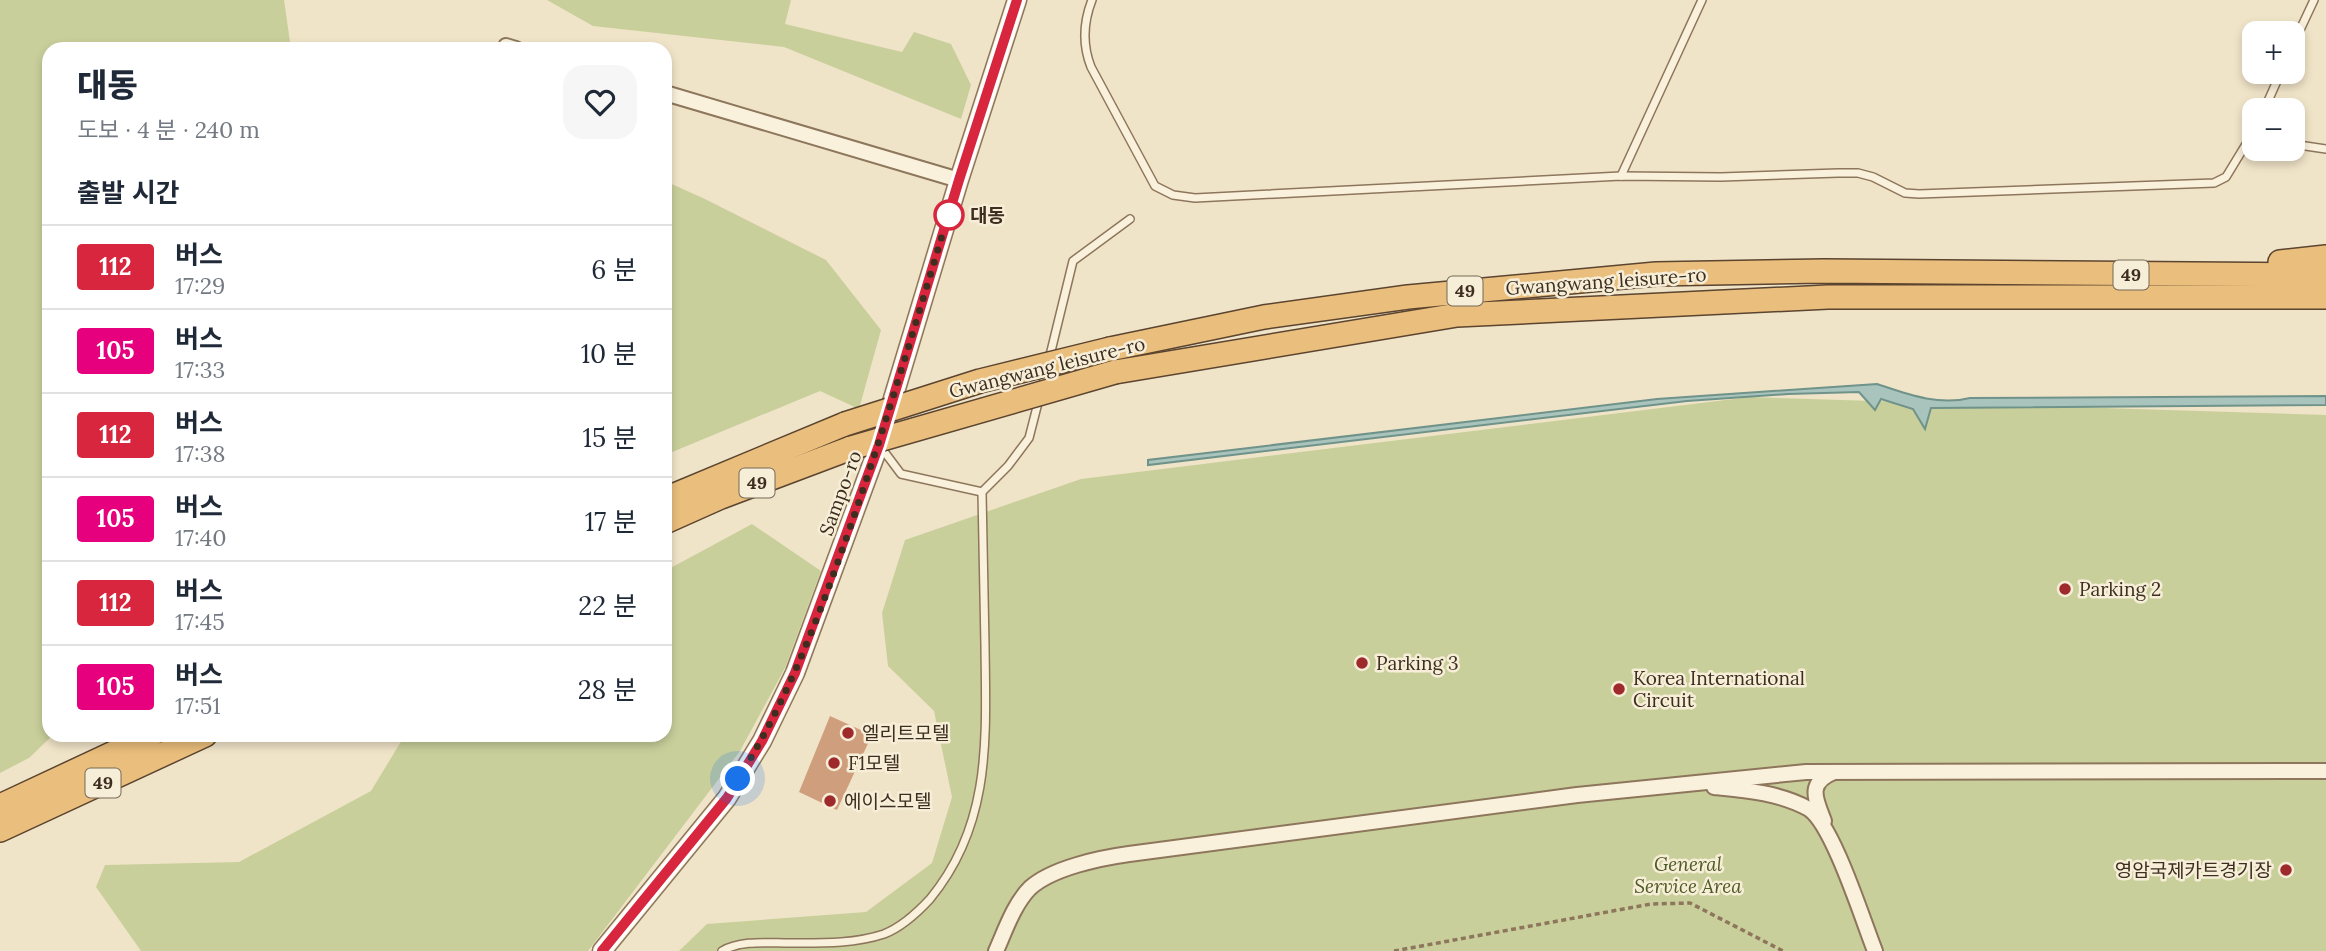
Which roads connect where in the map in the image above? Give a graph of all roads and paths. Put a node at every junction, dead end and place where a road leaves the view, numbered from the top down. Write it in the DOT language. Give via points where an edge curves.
graph roads {
  1 [pos="1017,0"];
  2 [pos="1092,0"];
  3 [pos="1702,0"];
  4 [pos="2314,0"];
  5 [pos="2304,21"];
  6 [pos="672,95"];
  7 [pos="2305,146"];
  8 [pos="2326,149"];
  9 [pos="2242,152"];
  10 [pos="1620,176"];
  11 [pos="959,180"];
  12 [pos="1130,219"];
  13 [pos="2326,257"];
  14 [pos="2172,275"];
  15 [pos="2326,275"];
  16 [pos="2192,298"];
  17 [pos="2326,298"];
  18 [pos="2326,309"];
  19 [pos="879,445"];
  20 [pos="982,492"];
  21 [pos="672,496"];
  22 [pos="672,520"];
  23 [pos="137,742"];
  24 [pos="190,742"];
  25 [pos="2326,771"];
  26 [pos="1836,772"];
  27 [pos="1685,784"];
  28 [pos="0,806"];
  29 [pos="0,830"];
  30 [pos="1827,831"];
  31 [pos="602,951"];
  32 [pos="722,951"];
  33 [pos="996,951"];
  34 [pos="1394,951"];
  35 [pos="1783,951"];
  36 [pos="1875,951"];
  1 -- 11 [label="street, Sampo-ro"];
  2 -- 10 [label="lane" via="1084,36 1091,67 1155,186 1174,195 1195,198"];
  3 -- 10 [label="lane"];
  4 -- 5 [label="lane"];
  6 -- 11 [label="street"];
  7 -- 8 [label="lane"];
  9 -- 10 [label="lane" via="2226,177 2214,183 1919,194 1905,193 1858,173"];
  11 -- 19 [label="street, Sampo-ro"];
  12 -- 20 [label="lane" via="1073,261 1029,438"];
  13 -- 14 [label="highway"];
  14 -- 15 [label="highway, Gwangwang leisure-ro / 49"];
  14 -- 21 [label="highway, Gwangwang leisure-ro / 49, bridge" via="1656,274 1408,297 1264,317 980,381 845,424"];
  16 -- 17 [label="highway, Gwangwang leisure-ro / 49"];
  16 -- 18 [label="highway"];
  16 -- 22 [label="highway, Gwangwang leisure-ro / 49, bridge" via="1828,297 1457,315 1115,372 851,448"];
  19 -- 20 [label="lane" via="901,474"];
  19 -- 31 [label="street, Sampo-ro" via="795,673 762,741 727,798"];
  20 -- 32 [label="lane" via="983,773 975,816 946,879 916,915 887,933 856,942 753,942"];
  23 -- 28 [label="highway, 49"];
  24 -- 29 [label="highway, 49"];
  25 -- 26 [label="street"];
  26 -- 27 [label="street"];
  26 -- 30 [label="street" via="1822,777 1816,786 1815,799"];
  27 -- 30 [label="street" via="1778,797 1811,810"];
  27 -- 33 [label="street" via="1108,857 1047,877 1030,888"];
  30 -- 36 [label="street"];
  34 -- 35 [label="path" via="1651,904 1690,903"];
}
